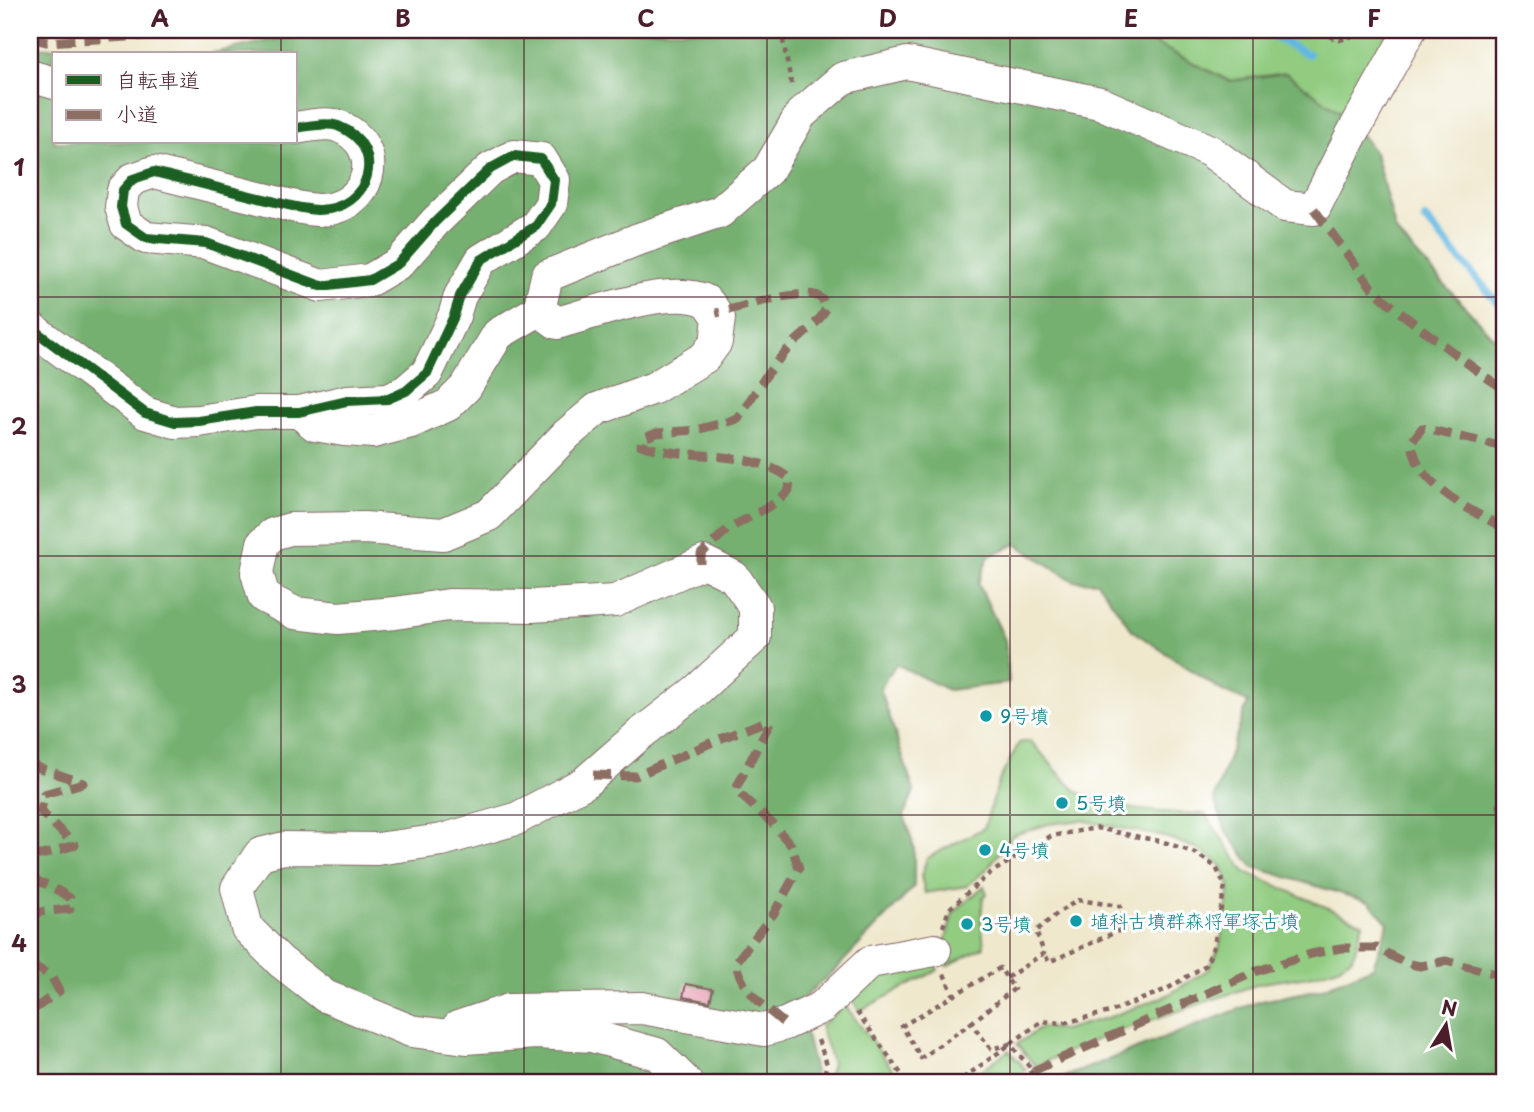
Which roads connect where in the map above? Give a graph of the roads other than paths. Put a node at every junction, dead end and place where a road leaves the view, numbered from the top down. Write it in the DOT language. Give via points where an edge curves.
graph roads {
  1 [pos="1410,30"];
  2 [pos="30,76"];
  3 [pos="52,82"];
  4 [pos="298,128"];
  5 [pos="539,310"];
  6 [pos="30,327"];
  7 [pos="299,412"];
  8 [pos="934,950"];
  9 [pos="411,1031"];
  10 [pos="686,1082"];
  1 -- 5 [label="street" via="1314,209 1285,205 1210,151 1100,103 907,63 843,78 801,114 768,170 720,212 547,276"];
  2 -- 3 [label="street"];
  4 -- 7 [label="street" via="337,125 358,139 369,162 366,185 347,203 319,210 295,207 154,172 133,179 123,190 126,224 146,238 206,243 321,286 370,280 399,263 489,169 514,156 541,159 554,180 551,204 536,226 481,260 426,373 406,391 388,399 347,401"];
  5 -- 7 [label="street" via="498,334 466,387 448,405 411,422 373,432 344,430 315,425"];
  5 -- 9 [label="street" via="557,323 639,300 686,295 708,302 719,318 716,342 705,357 654,388 597,409 489,515 443,534 364,528 290,529 273,534 263,543 257,573 264,597 295,613 338,618 449,605 615,601 704,562 734,576 755,607 755,637 583,783 516,819 442,840 332,850 284,848 260,854 237,888 247,928 325,996"];
  6 -- 7 [label="street" via="145,413 175,422"];
  8 -- 9 [label="street" via="870,962 822,1007 764,1030 642,1008 509,1010 459,1027"];
  9 -- 10 [label="street" via="466,1038 537,1032 592,1036 657,1054"];
}
